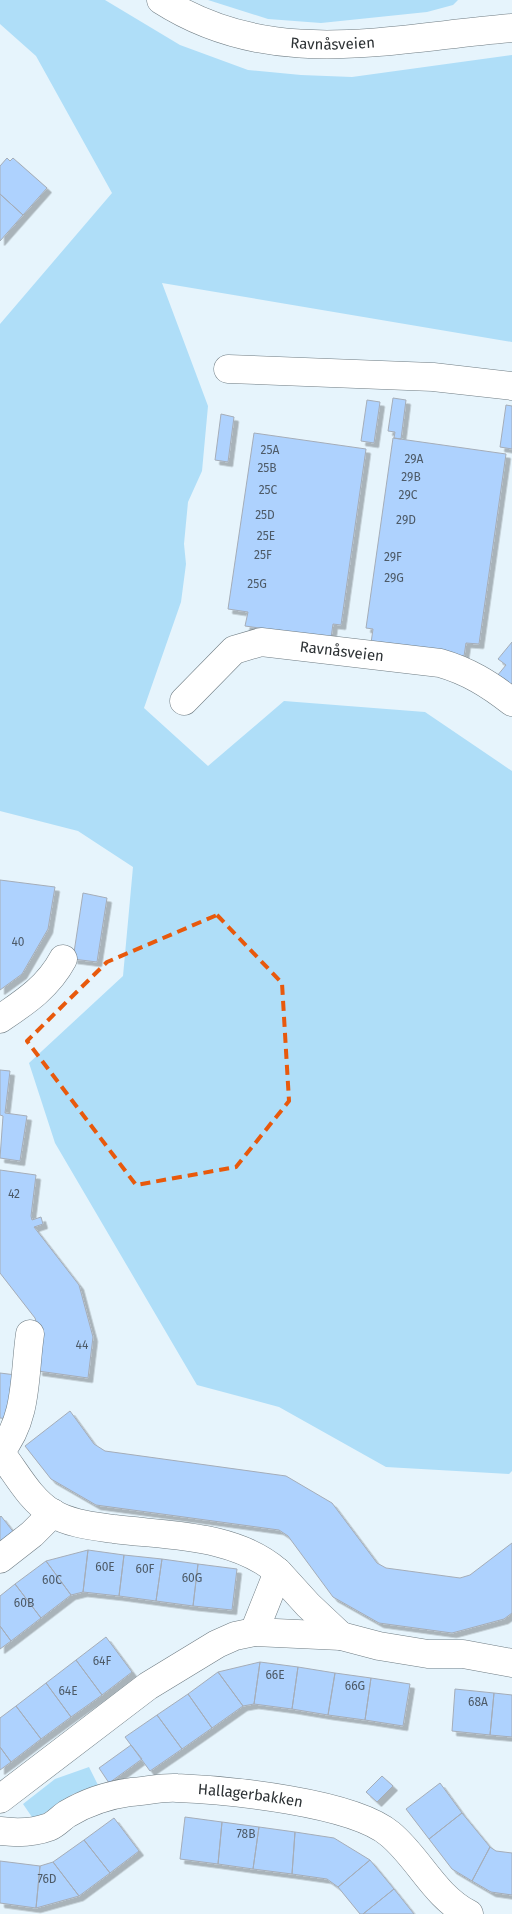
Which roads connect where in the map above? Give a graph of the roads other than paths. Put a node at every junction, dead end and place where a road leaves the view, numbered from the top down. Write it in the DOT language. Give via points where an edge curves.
graph roads {
  1 [pos="161,0"];
  2 [pos="512,28"];
  3 [pos="228,369"];
  4 [pos="512,386"];
  5 [pos="184,701"];
  6 [pos="512,702"];
  7 [pos="63,959"];
  8 [pos="0,1019"];
  9 [pos="30,1334"];
  10 [pos="0,1452"];
  11 [pos="52,1513"];
  12 [pos="0,1559"];
  13 [pos="278,1572"];
  14 [pos="254,1632"];
  15 [pos="341,1636"];
  16 [pos="512,1663"];
  17 [pos="0,1799"];
  18 [pos="0,1831"];
  19 [pos="469,1914"];
  1 -- 2 [label="street, Ravnåsveien" via="223,30 263,41 290,44 354,45"];
  3 -- 4 [label="street" via="433,377"];
  5 -- 6 [label="street, Ravnåsveien" via="234,650 260,642 440,663 462,669"];
  7 -- 8 [label="street" via="55,974 36,994"];
  9 -- 10 [label="street" via="18,1425"];
  10 -- 11 [label="street" via="38,1503"];
  11 -- 12 [label="street"];
  11 -- 13 [label="street" via="87,1526 227,1545 253,1553"];
  13 -- 14 [label="street"];
  13 -- 15 [label="street"];
  14 -- 15 [label="street"];
  14 -- 17 [label="street" via="217,1644 148,1686"];
  15 -- 16 [label="street" via="428,1654 463,1654"];
  18 -- 19 [label="street, Hallagerbakken" via="38,1830 51,1826 91,1802 116,1794 175,1788 320,1806 372,1822 389,1833 444,1897"];
}
